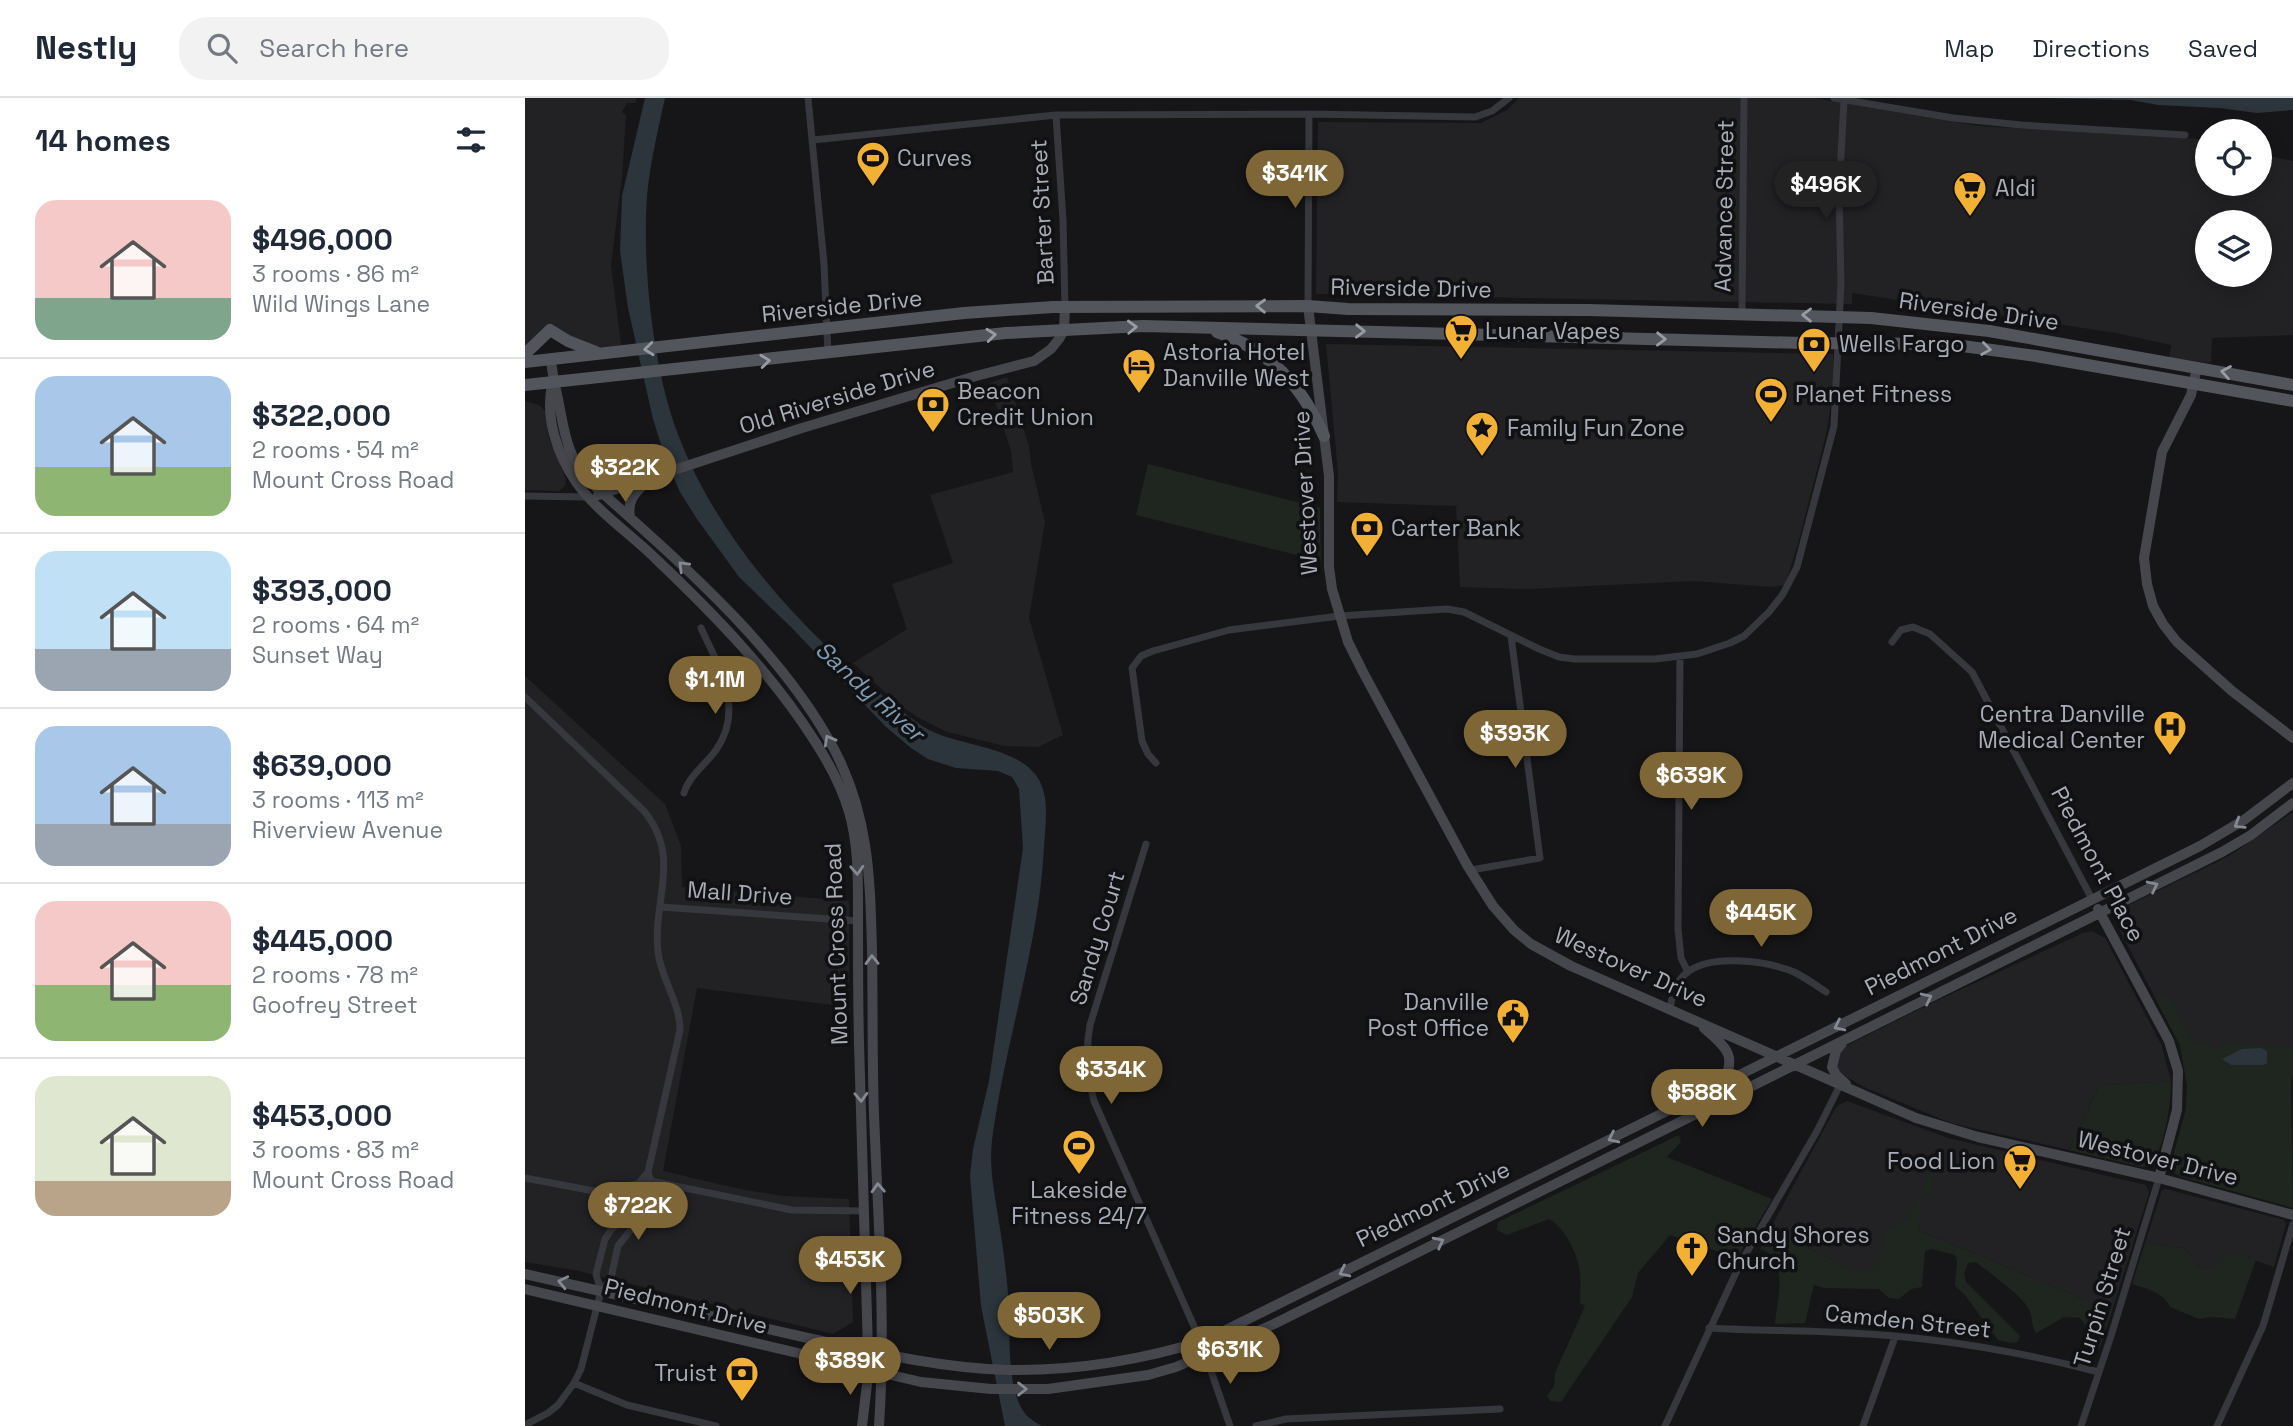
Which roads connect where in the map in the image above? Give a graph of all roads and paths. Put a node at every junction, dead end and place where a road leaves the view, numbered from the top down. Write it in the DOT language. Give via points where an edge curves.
graph roads {
  1 [pos="808,98"];
  2 [pos="1509,98"];
  3 [pos="1744,98"];
  4 [pos="1834,98"];
  5 [pos="1844,100"];
  6 [pos="1308,114"];
  7 [pos="1056,115"];
  8 [pos="2185,135"];
  9 [pos="813,140"];
  10 [pos="1308,306"];
  11 [pos="1065,307"];
  12 [pos="1742,313"];
  13 [pos="1840,316"];
  14 [pos="1204,328"];
  15 [pos="828,329"];
  16 [pos="1064,330"];
  17 [pos="1313,330"];
  18 [pos="1839,343"];
  19 [pos="525,354"];
  20 [pos="603,354"];
  21 [pos="828,354"];
  22 [pos="551,359"];
  23 [pos="525,362"];
  24 [pos="2197,368"];
  25 [pos="553,382"];
  26 [pos="2194,384"];
  27 [pos="2293,385"];
  28 [pos="525,386"];
  29 [pos="2293,401"];
  30 [pos="1324,436"];
  31 [pos="650,480"];
  32 [pos="604,494"];
  33 [pos="525,496"];
  34 [pos="589,497"];
  35 [pos="630,517"];
  36 [pos="1339,616"];
  37 [pos="701,628"];
  38 [pos="1511,636"];
  39 [pos="1892,642"];
  40 [pos="1679,657"];
  41 [pos="525,697"];
  42 [pos="2293,738"];
  43 [pos="1156,763"];
  44 [pos="2293,783"];
  45 [pos="684,793"];
  46 [pos="2293,803"];
  47 [pos="1146,844"];
  48 [pos="1471,870"];
  49 [pos="2092,899"];
  50 [pos="661,906"];
  51 [pos="2100,912"];
  52 [pos="858,921"];
  53 [pos="1688,972"];
  54 [pos="1826,992"];
  55 [pos="1670,1009"];
  56 [pos="1694,1019"];
  57 [pos="1845,1040"];
  58 [pos="1777,1056"];
  59 [pos="1795,1065"];
  60 [pos="1722,1084"];
  61 [pos="1840,1085"];
  62 [pos="1856,1093"];
  63 [pos="648,1172"];
  64 [pos="525,1178"];
  65 [pos="2159,1178"];
  66 [pos="651,1181"];
  67 [pos="638,1184"];
  68 [pos="597,1192"];
  69 [pos="863,1212"];
  70 [pos="2293,1215"];
  71 [pos="618,1223"];
  72 [pos="2293,1224"];
  73 [pos="525,1274"];
  74 [pos="525,1289"];
  75 [pos="601,1291"];
  76 [pos="597,1306"];
  77 [pos="1709,1328"];
  78 [pos="1895,1337"];
  79 [pos="1201,1342"];
  80 [pos="868,1351"];
  81 [pos="883,1354"];
  82 [pos="1205,1355"];
  83 [pos="867,1370"];
  84 [pos="2099,1372"];
  85 [pos="881,1374"];
  86 [pos="574,1383"];
  87 [pos="1500,1409"];
  88 [pos="525,1425"];
  89 [pos="716,1426"];
  90 [pos="862,1426"];
  91 [pos="879,1426"];
  92 [pos="1230,1426"];
  93 [pos="1255,1426"];
  94 [pos="1665,1426"];
  95 [pos="1863,1426"];
  96 [pos="2081,1426"];
  97 [pos="2217,1426"];
  1 -- 9 [label="street"];
  2 -- 6 [label="street" via="1475,117"];
  3 -- 12 [label="street, Advance Street"];
  4 -- 5 [label="street"];
  5 -- 8 [label="street" via="2021,125"];
  5 -- 13 [label="street"];
  6 -- 7 [label="street"];
  6 -- 10 [label="street"];
  7 -- 9 [label="street"];
  7 -- 11 [label="street, Barter Street"];
  9 -- 15 [label="street"];
  10 -- 11 [label="main road, Riverside Drive, one-way"];
  10 -- 12 [label="main road, Riverside Drive"];
  10 -- 17 [label="main road, Westover Drive"];
  11 -- 15 [label="main road, Riverside Drive"];
  11 -- 16 [label="main road"];
  13 -- 12 [label="main road, Riverside Drive, one-way"];
  13 -- 18 [label="street"];
  13 -- 24 [label="main road, Riverside Drive" via="1989,331"];
  16 -- 14 [label="main road, Riverside Drive, one-way"];
  14 -- 17 [label="main road, Riverside Drive"];
  14 -- 30 [label="main road" via="1239,341 1281,369 1306,400"];
  15 -- 20 [label="main road, Riverside Drive, one-way"];
  15 -- 21 [label="street"];
  21 -- 16 [label="main road, Riverside Drive, one-way"];
  16 -- 31 [label="main road, Old Riverside Drive" via="1051,349 1034,361 813,425"];
  17 -- 18 [label="main road, Riverside Drive, one-way"];
  17 -- 30 [label="main road, Westover Drive"];
  18 -- 26 [label="main road, Riverside Drive, one-way" via="1948,344"];
  18 -- 40 [label="street" via="1833,432 1791,581 1744,636 1713,650"];
  19 -- 20 [label="main road" via="550,330"];
  20 -- 22 [label="main road, Riverside Drive"];
  25 -- 21 [label="main road, Riverside Drive, one-way"];
  22 -- 23 [label="main road, Riverside Drive"];
  22 -- 25 [label="main road"];
  24 -- 26 [label="main road"];
  27 -- 24 [label="main road, Riverside Drive, one-way"];
  25 -- 28 [label="main road, Riverside Drive"];
  25 -- 32 [label="main road, Mount Cross Road" via="569,451"];
  25 -- 34 [label="main road, Mount Cross Road" via="549,400 554,433 567,466"];
  26 -- 29 [label="main road, Riverside Drive"];
  26 -- 42 [label="main road" via="2162,452 2144,558 2147,584 2158,615 2176,642"];
  30 -- 36 [label="main road, Westover Drive" via="1329,567"];
  31 -- 32 [label="main road, Old Riverside Drive"];
  31 -- 35 [label="main road" via="631,498"];
  32 -- 34 [label="main road, Old Riverside Drive"];
  32 -- 35 [label="main road, Mount Cross Road"];
  33 -- 34 [label="street"];
  34 -- 52 [label="main road, Mount Cross Road, one-way" via="705,606 773,684 818,746 842,790 854,833"];
  81 -- 35 [label="main road, Mount Cross Road, one-way" via="870,874 855,798 823,729 789,683 736,620"];
  36 -- 38 [label="street" via="1447,608"];
  36 -- 43 [label="street" via="1229,630 1140,656 1131,674 1142,741"];
  36 -- 48 [label="main road, Westover Drive" via="1363,672"];
  37 -- 45 [label="street" via="726,682 729,710 720,743"];
  38 -- 40 [label="street" via="1574,659"];
  38 -- 48 [label="street" via="1540,858"];
  39 -- 49 [label="street, Piedmont Place" via="1901,630 1921,630 1972,672"];
  40 -- 53 [label="street" via="1678,929 1681,958"];
  41 -- 50 [label="street" via="648,815 664,853"];
  44 -- 49 [label="main road, Piedmont Drive, one-way" via="2223,834"];
  51 -- 46 [label="main road, Piedmont Drive, one-way" via="2222,852"];
  47 -- 79 [label="street, Sandy Court" via="1090,1025 1087,1066 1094,1101"];
  48 -- 55 [label="main road, Westover Drive" via="1502,917 1531,944"];
  49 -- 51 [label="main road, Piedmont Place"];
  49 -- 58 [label="main road, Piedmont Drive, one-way"];
  50 -- 52 [label="street, Mall Drive"];
  50 -- 63 [label="street" via="658,952 680,1030"];
  57 -- 51 [label="main road, Piedmont Drive, one-way"];
  51 -- 65 [label="main road, Piedmont Place" via="2169,1041 2178,1071 2177,1110"];
  52 -- 69 [label="main road, Mount Cross Road, one-way"];
  53 -- 54 [label="street" via="1725,961 1762,963 1793,972"];
  53 -- 55 [label="street" via="1674,990"];
  55 -- 56 [label="main road, Westover Drive"];
  56 -- 58 [label="main road, Westover Drive"];
  56 -- 60 [label="main road" via="1726,1047 1730,1065"];
  57 -- 59 [label="main road, Piedmont Drive"];
  57 -- 62 [label="main road" via="1832,1067"];
  58 -- 59 [label="main road, Westover Drive"];
  58 -- 60 [label="main road, Piedmont Drive"];
  59 -- 61 [label="main road, Westover Drive"];
  82 -- 59 [label="main road, Piedmont Drive, one-way"];
  60 -- 79 [label="main road, Piedmont Drive, one-way"];
  61 -- 62 [label="main road, Westover Drive"];
  61 -- 77 [label="street"];
  62 -- 65 [label="main road, Westover Drive" via="1978,1137"];
  63 -- 66 [label="street"];
  63 -- 67 [label="street"];
  64 -- 68 [label="street"];
  65 -- 70 [label="main road, Westover Drive"];
  65 -- 84 [label="street, Turpin Street"];
  66 -- 67 [label="street"];
  66 -- 69 [label="street" via="792,1210"];
  66 -- 75 [label="street" via="641,1216 619,1243 611,1278"];
  67 -- 68 [label="street"];
  67 -- 71 [label="street" via="632,1209"];
  68 -- 71 [label="street" via="618,1204"];
  69 -- 80 [label="main road, Mount Cross Road"];
  71 -- 75 [label="street" via="607,1236 596,1274"];
  72 -- 97 [label="street" via="2263,1326"];
  75 -- 73 [label="main road, Piedmont Drive, one-way"];
  74 -- 76 [label="main road, Piedmont Drive"];
  75 -- 76 [label="street"];
  75 -- 80 [label="main road, Piedmont Drive"];
  76 -- 83 [label="main road, Piedmont Drive"];
  76 -- 86 [label="street"];
  77 -- 78 [label="street, Camden Street"];
  77 -- 94 [label="street"];
  78 -- 84 [label="street, Camden Street" via="2024,1353"];
  78 -- 95 [label="street"];
  79 -- 81 [label="main road, Piedmont Drive" via="1124,1361 1008,1370"];
  79 -- 82 [label="street, Sandy Court"];
  80 -- 81 [label="main road, Piedmont Drive"];
  80 -- 83 [label="main road, Mount Cross Road"];
  81 -- 85 [label="main road, Mount Cross Road"];
  85 -- 82 [label="main road, Piedmont Drive, one-way" via="961,1387 1023,1389 1148,1374"];
  82 -- 92 [label="street, Sandy Court"];
  83 -- 85 [label="main road, Piedmont Drive"];
  83 -- 90 [label="main road, Mount Cross Road"];
  84 -- 96 [label="street, Turpin Street"];
  85 -- 91 [label="main road, Mount Cross Road"];
  86 -- 88 [label="street" via="558,1405"];
  86 -- 89 [label="street" via="627,1405"];
  87 -- 93 [label="street" via="1286,1419"];
}
